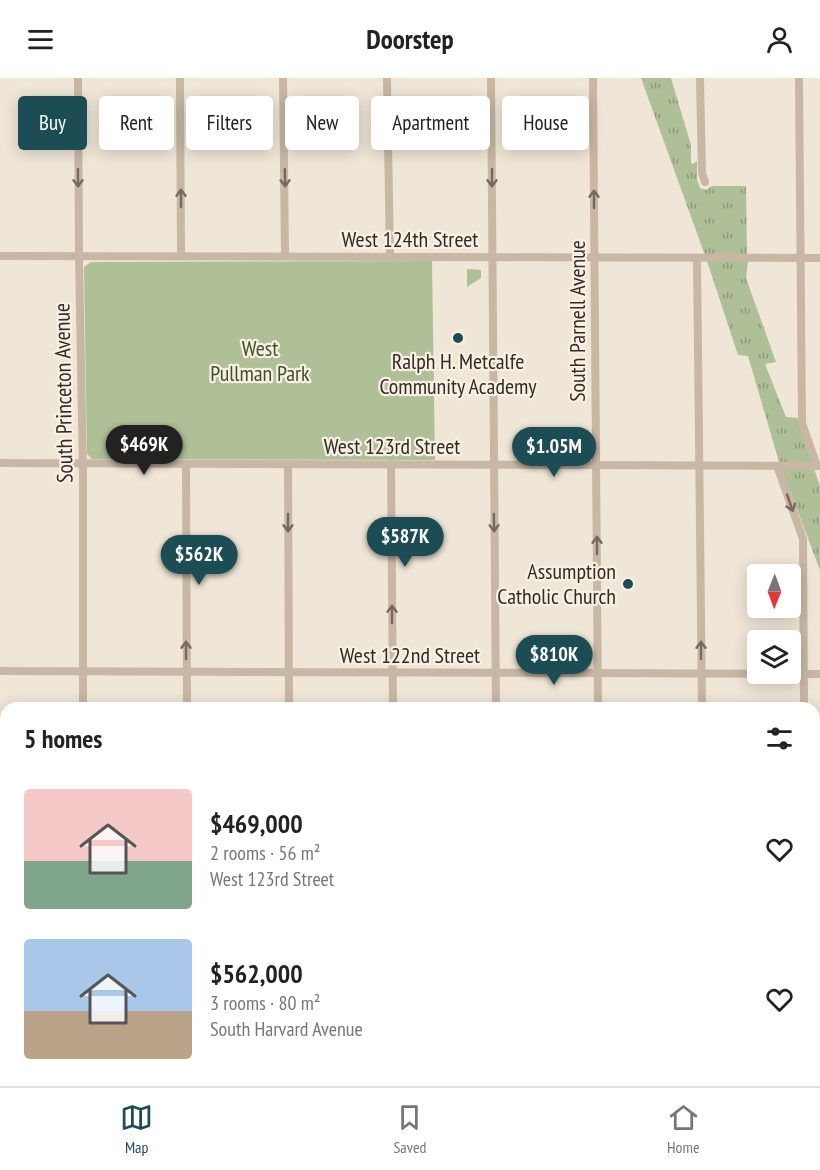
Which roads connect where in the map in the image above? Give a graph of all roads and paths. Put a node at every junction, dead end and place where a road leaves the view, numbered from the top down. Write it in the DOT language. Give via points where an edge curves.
graph roads {
  1 [pos="78,78"];
  2 [pos="180,78"];
  3 [pos="283,78"];
  4 [pos="387,78"];
  5 [pos="491,78"];
  6 [pos="593,78"];
  7 [pos="700,78"];
  8 [pos="799,78"];
  9 [pos="705,182"];
  10 [pos="0,256"];
  11 [pos="79,256"];
  12 [pos="181,256"];
  13 [pos="285,256"];
  14 [pos="390,257"];
  15 [pos="492,257"];
  16 [pos="594,257"];
  17 [pos="697,258"];
  18 [pos="801,258"];
  19 [pos="820,258"];
  20 [pos="0,463"];
  21 [pos="82,463"];
  22 [pos="186,464"];
  23 [pos="288,464"];
  24 [pos="392,464"];
  25 [pos="493,465"];
  26 [pos="596,465"];
  27 [pos="700,465"];
  28 [pos="777,466"];
  29 [pos="819,466"];
  30 [pos="0,671"];
  31 [pos="83,671"];
  32 [pos="187,672"];
  33 [pos="289,672"];
  34 [pos="392,672"];
  35 [pos="496,673"];
  36 [pos="598,673"];
  37 [pos="702,674"];
  38 [pos="804,674"];
  39 [pos="820,674"];
  40 [pos="83,702"];
  41 [pos="187,702"];
  42 [pos="289,702"];
  43 [pos="393,702"];
  44 [pos="496,702"];
  45 [pos="598,702"];
  46 [pos="702,702"];
  47 [pos="804,702"];
  1 -- 11 [label="street, South Princeton Avenue, one-way"];
  12 -- 2 [label="street, one-way"];
  3 -- 13 [label="street, one-way"];
  4 -- 14 [label="street"];
  5 -- 15 [label="street, one-way"];
  16 -- 6 [label="street, South Parnell Avenue, one-way"];
  7 -- 9 [label="street"];
  8 -- 18 [label="street"];
  10 -- 11 [label="street, West 124th Street"];
  11 -- 12 [label="street, West 124th Street"];
  11 -- 21 [label="street, South Princeton Avenue"];
  12 -- 13 [label="street, West 124th Street"];
  13 -- 14 [label="street, West 124th Street"];
  14 -- 15 [label="street, West 124th Street"];
  15 -- 16 [label="street, West 124th Street"];
  15 -- 25 [label="street"];
  16 -- 17 [label="street, West 124th Street"];
  16 -- 26 [label="street, South Parnell Avenue"];
  17 -- 18 [label="street, West 124th Street"];
  17 -- 27 [label="street"];
  18 -- 19 [label="street, West 124th Street"];
  18 -- 29 [label="street" via="802,423"];
  20 -- 21 [label="street, West 123rd Street"];
  21 -- 22 [label="street, West 123rd Street"];
  21 -- 31 [label="street, South Princeton Avenue"];
  22 -- 23 [label="street, West 123rd Street"];
  32 -- 22 [label="street, one-way"];
  23 -- 24 [label="street, West 123rd Street"];
  23 -- 33 [label="street, one-way"];
  24 -- 25 [label="street, West 123rd Street"];
  34 -- 24 [label="street, one-way"];
  25 -- 26 [label="street, West 123rd Street"];
  25 -- 35 [label="street, one-way"];
  26 -- 27 [label="street, West 123rd Street"];
  36 -- 26 [label="street, South Parnell Avenue, one-way"];
  27 -- 28 [label="street, West 123rd Street"];
  37 -- 27 [label="street, one-way"];
  28 -- 29 [label="street, West 123rd Street"];
  28 -- 38 [label="street, one-way" via="803,539"];
  30 -- 31 [label="street, West 122nd Street"];
  31 -- 32 [label="street, West 122nd Street"];
  31 -- 40 [label="street, South Princeton Avenue"];
  32 -- 33 [label="street, West 122nd Street"];
  32 -- 41 [label="street"];
  33 -- 34 [label="street, West 122nd Street"];
  33 -- 42 [label="street"];
  34 -- 35 [label="street, West 122nd Street"];
  34 -- 43 [label="street"];
  35 -- 36 [label="street, West 122nd Street"];
  35 -- 44 [label="street"];
  36 -- 37 [label="street, West 122nd Street"];
  36 -- 45 [label="street, South Parnell Avenue"];
  37 -- 38 [label="street, West 122nd Street"];
  37 -- 46 [label="street"];
  38 -- 39 [label="street, West 122nd Street"];
  38 -- 47 [label="street"];
}
